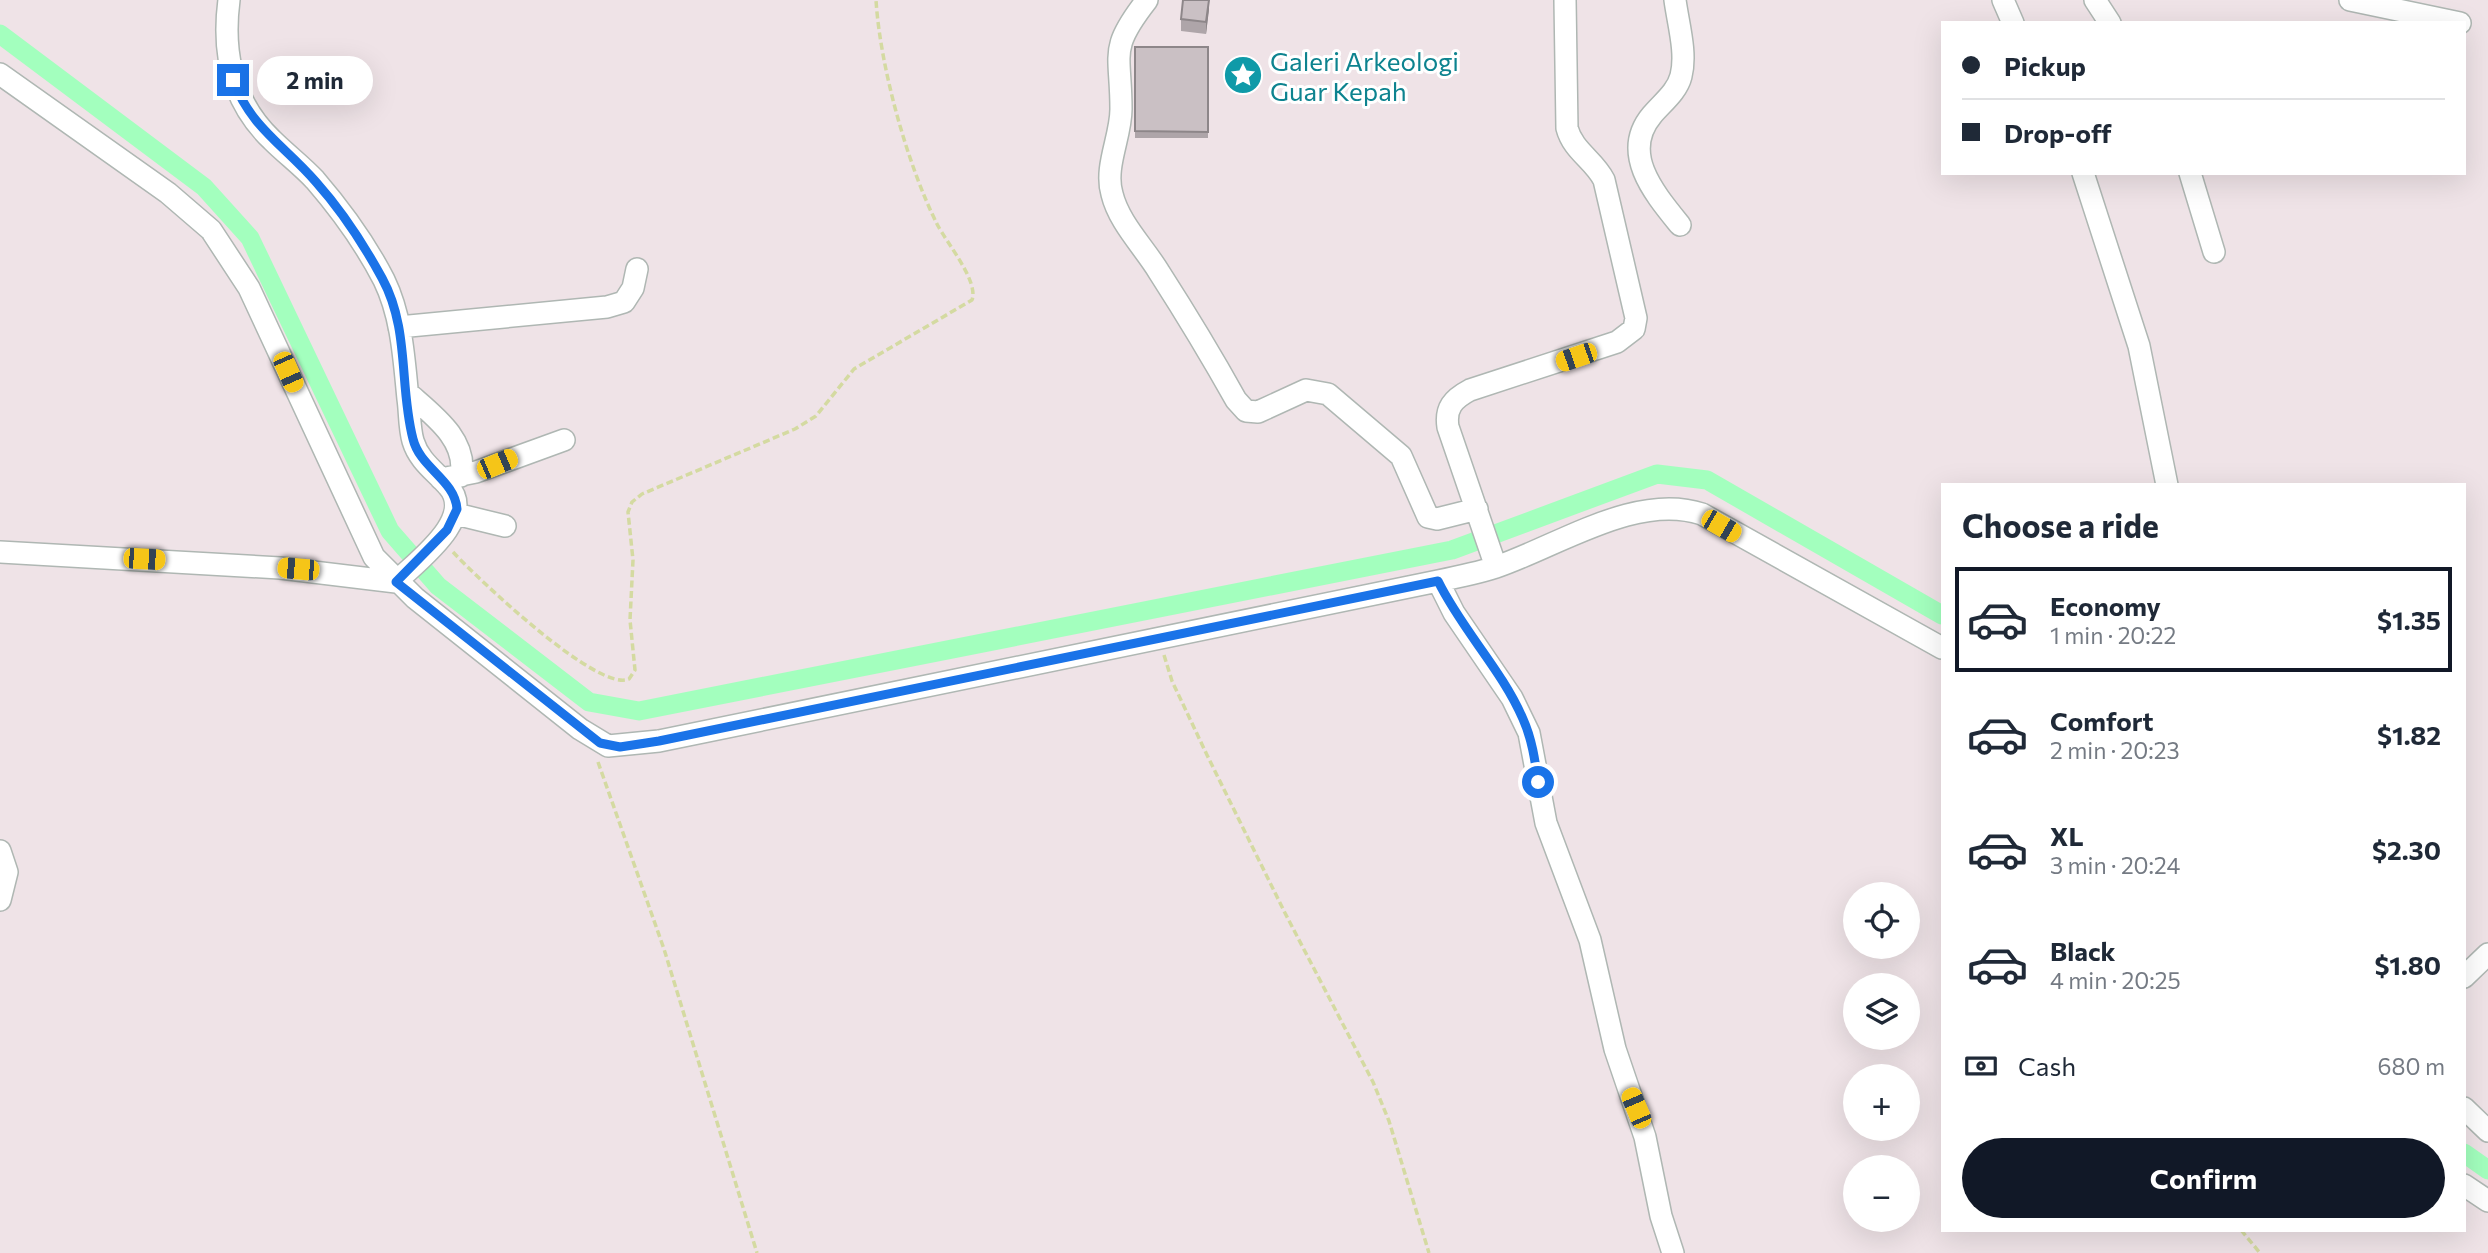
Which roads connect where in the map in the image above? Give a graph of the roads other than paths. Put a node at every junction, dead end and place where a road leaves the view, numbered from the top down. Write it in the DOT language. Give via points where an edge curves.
graph roads {
  1 [pos="229,0"];
  2 [pos="1147,0"];
  3 [pos="1565,0"];
  4 [pos="1675,0"];
  5 [pos="2003,0"];
  6 [pos="2095,0"];
  7 [pos="2350,0"];
  8 [pos="2012,21"];
  9 [pos="2109,21"];
  10 [pos="2453,21"];
  11 [pos="0,74"];
  12 [pos="2084,175"];
  13 [pos="2191,175"];
  14 [pos="1679,225"];
  15 [pos="2214,252"];
  16 [pos="637,269"];
  17 [pos="399,327"];
  18 [pos="408,393"];
  19 [pos="564,440"];
  20 [pos="451,478"];
  21 [pos="2167,483"];
  22 [pos="456,513"];
  23 [pos="1479,514"];
  24 [pos="505,526"];
  25 [pos="0,552"];
  26 [pos="1493,559"];
  27 [pos="1438,581"];
  28 [pos="396,582"];
  29 [pos="1941,647"];
  30 [pos="0,851"];
  31 [pos="0,900"];
  32 [pos="2488,954"];
  33 [pos="2466,975"];
  34 [pos="2466,1110"];
  35 [pos="2488,1131"];
  36 [pos="2466,1186"];
  37 [pos="2488,1201"];
  38 [pos="1674,1253"];
  1 -- 17 [label="street" via="227,54 243,103 261,129 316,182 343,217 383,280"];
  2 -- 23 [label="street" via="1125,29 1119,46 1121,115 1112,194 1127,226 1172,291 1236,400 1246,411 1258,412 1306,390 1328,394 1401,456 1427,517"];
  3 -- 23 [label="street" via="1567,128 1575,147 1604,180 1636,323 1618,342 1470,390 1453,400 1447,412 1448,427"];
  4 -- 14 [label="street" via="1681,75 1640,132 1638,145 1651,184"];
  5 -- 8 [label="street"];
  6 -- 9 [label="street"];
  7 -- 10 [label="street"];
  11 -- 28 [label="street" via="168,193 219,239 249,288 362,535"];
  12 -- 21 [label="street" via="2139,346"];
  13 -- 15 [label="street"];
  16 -- 17 [label="street" via="624,302 607,307"];
  17 -- 18 [label="street"];
  18 -- 20 [label="street" via="413,441 422,460"];
  18 -- 20 [label="street" via="459,445 463,457"];
  19 -- 20 [label="street"];
  20 -- 22 [label="street"];
  22 -- 24 [label="street"];
  22 -- 28 [label="street" via="437,541"];
  23 -- 26 [label="street"];
  25 -- 28 [label="street" via="280,568"];
  26 -- 27 [label="street"];
  26 -- 29 [label="street" via="1642,511 1688,510"];
  27 -- 28 [label="street" via="614,747 600,743"];
  27 -- 38 [label="street" via="1529,733 1546,822 1590,940 1615,1049 1643,1129 1661,1216"];
  30 -- 31 [label="street" via="7,872"];
  32 -- 33 [label="street"];
  34 -- 35 [label="street"];
  36 -- 37 [label="street"];
}
